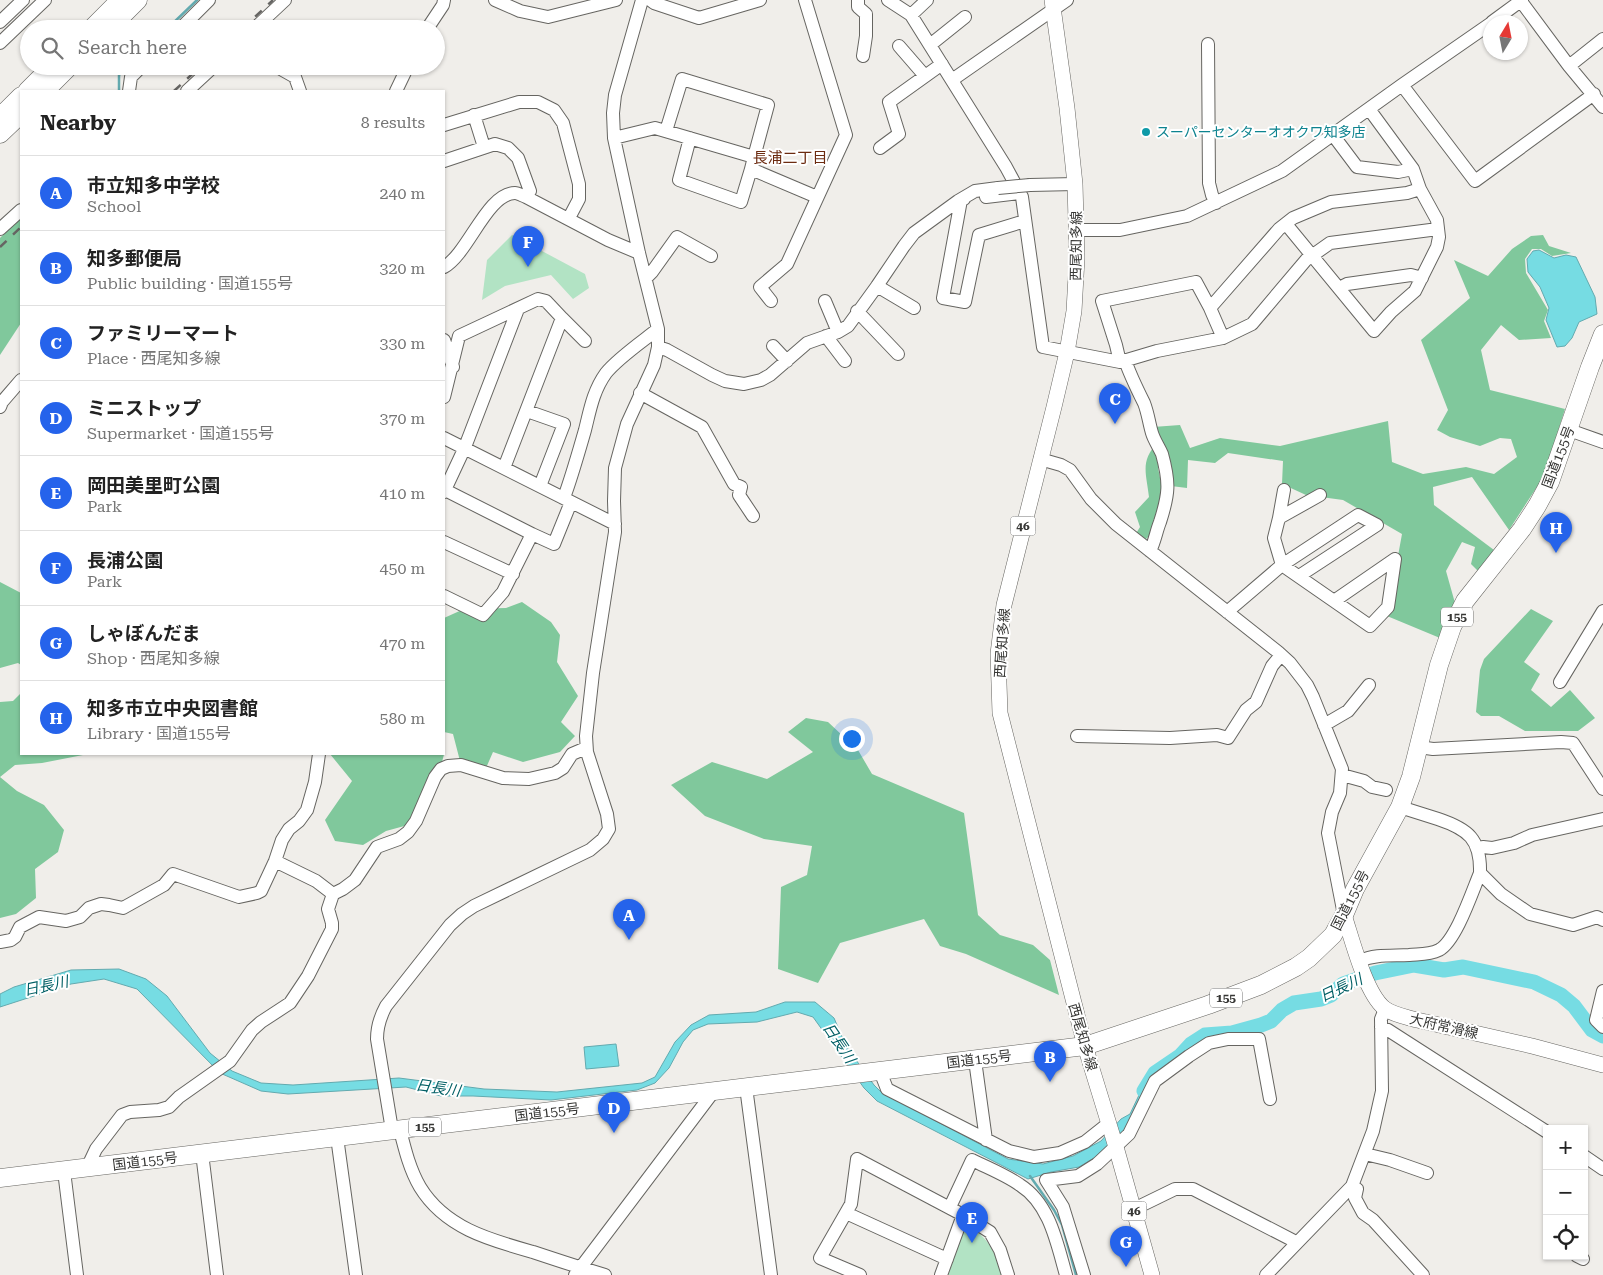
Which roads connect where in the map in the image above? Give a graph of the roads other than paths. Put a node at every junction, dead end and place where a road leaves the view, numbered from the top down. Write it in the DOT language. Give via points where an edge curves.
graph roads {
  1 [pos="23,0"];
  2 [pos="45,0"];
  3 [pos="120,0"];
  4 [pos="138,0"];
  5 [pos="210,0"];
  6 [pos="285,0"];
  7 [pos="444,0"];
  8 [pos="495,0"];
  9 [pos="616,0"];
  10 [pos="642,0"];
  11 [pos="650,0"];
  12 [pos="760,0"];
  13 [pos="806,0"];
  14 [pos="858,0"];
  15 [pos="888,0"];
  16 [pos="927,0"];
  17 [pos="1066,0"];
  18 [pos="1521,0"];
  19 [pos="586,4"];
  20 [pos="1053,5"];
  21 [pos="911,15"];
  22 [pos="1501,15"];
  23 [pos="965,17"];
  24 [pos="24,20"];
  25 [pos="100,20"];
  26 [pos="118,20"];
  27 [pos="189,20"];
  28 [pos="264,20"];
  29 [pos="433,20"];
  30 [pos="0,22"];
  31 [pos="20,24"];
  32 [pos="1483,28"];
  33 [pos="1603,39"];
  34 [pos="0,43"];
  35 [pos="1208,44"];
  36 [pos="930,45"];
  37 [pos="899,46"];
  38 [pos="863,56"];
  39 [pos="942,64"];
  40 [pos="1569,66"];
  41 [pos="43,75"];
  42 [pos="61,75"];
  43 [pos="134,75"];
  44 [pos="204,75"];
  45 [pos="292,75"];
  46 [pos="404,75"];
  47 [pos="925,76"];
  48 [pos="952,80"];
  49 [pos="1402,84"];
  50 [pos="27,90"];
  51 [pos="46,90"];
  52 [pos="129,90"];
  53 [pos="188,90"];
  54 [pos="300,90"];
  55 [pos="396,90"];
  56 [pos="1594,94"];
  57 [pos="20,97"];
  58 [pos="1603,107"];
  59 [pos="1369,109"];
  60 [pos="20,115"];
  61 [pos="474,115"];
  62 [pos="0,116"];
  63 [pos="445,125"];
  64 [pos="666,131"];
  65 [pos="0,134"];
  66 [pos="1333,136"];
  67 [pos="614,138"];
  68 [pos="690,138"];
  69 [pos="484,147"];
  70 [pos="880,148"];
  71 [pos="445,161"];
  72 [pos="753,163"];
  73 [pos="1413,169"];
  74 [pos="1075,184"];
  75 [pos="1025,189"];
  76 [pos="1420,189"];
  77 [pos="526,197"];
  78 [pos="817,197"];
  79 [pos="961,200"];
  80 [pos="1216,203"];
  81 [pos="20,211"];
  82 [pos="569,218"];
  83 [pos="1026,221"];
  84 [pos="1286,224"];
  85 [pos="0,229"];
  86 [pos="1438,229"];
  87 [pos="1078,230"];
  88 [pos="639,252"];
  89 [pos="1312,254"];
  90 [pos="711,256"];
  91 [pos="445,266"];
  92 [pos="646,278"];
  93 [pos="1422,278"];
  94 [pos="878,286"];
  95 [pos="1339,288"];
  96 [pos="771,301"];
  97 [pos="825,301"];
  98 [pos="914,308"];
  99 [pos="1210,308"];
  100 [pos="518,309"];
  101 [pos="857,311"];
  102 [pos="562,318"];
  103 [pos="658,329"];
  104 [pos="832,334"];
  105 [pos="1603,334"];
  106 [pos="1223,338"];
  107 [pos="585,340"];
  108 [pos="445,343"];
  109 [pos="773,346"];
  110 [pos="658,347"];
  111 [pos="1067,352"];
  112 [pos="898,354"];
  113 [pos="788,361"];
  114 [pos="845,361"];
  115 [pos="1122,361"];
  116 [pos="453,367"];
  117 [pos="20,381"];
  118 [pos="640,393"];
  119 [pos="445,394"];
  120 [pos="0,408"];
  121 [pos="527,412"];
  122 [pos="1569,430"];
  123 [pos="445,438"];
  124 [pos="1603,442"];
  125 [pos="465,447"];
  126 [pos="1040,460"];
  127 [pos="504,468"];
  128 [pos="540,486"];
  129 [pos="445,489"];
  130 [pos="1284,490"];
  131 [pos="445,491"];
  132 [pos="1320,495"];
  133 [pos="567,500"];
  134 [pos="753,516"];
  135 [pos="1279,518"];
  136 [pos="615,524"];
  137 [pos="532,534"];
  138 [pos="445,542"];
  139 [pos="1150,551"];
  140 [pos="1282,564"];
  141 [pos="512,574"];
  142 [pos="1300,576"];
  143 [pos="445,596"];
  144 [pos="1334,601"];
  145 [pos="1603,611"];
  146 [pos="1228,612"];
  147 [pos="1281,655"];
  148 [pos="1560,682"];
  149 [pos="1369,685"];
  150 [pos="1324,725"];
  151 [pos="1077,736"];
  152 [pos="1419,747"];
  153 [pos="586,748"];
  154 [pos="319,755"];
  155 [pos="1342,775"];
  156 [pos="1603,789"];
  157 [pos="1386,790"];
  158 [pos="1400,807"];
  159 [pos="1603,819"];
  160 [pos="1477,849"];
  161 [pos="275,861"];
  162 [pos="1480,873"];
  163 [pos="333,894"];
  164 [pos="1344,915"];
  165 [pos="1603,920"];
  166 [pos="0,942"];
  167 [pos="1364,971"];
  168 [pos="1603,991"];
  169 [pos="1385,1009"];
  170 [pos="1381,1027"];
  171 [pos="1603,1027"];
  172 [pos="1085,1046"];
  173 [pos="975,1060"];
  174 [pos="1603,1065"];
  175 [pos="880,1071"];
  176 [pos="746,1087"];
  177 [pos="714,1091"];
  178 [pos="1270,1099"];
  179 [pos="1109,1123"];
  180 [pos="1543,1129"];
  181 [pos="396,1130"];
  182 [pos="337,1137"];
  183 [pos="986,1140"];
  184 [pos="1116,1147"];
  185 [pos="202,1154"];
  186 [pos="1365,1154"];
  187 [pos="1588,1159"];
  188 [pos="87,1168"];
  189 [pos="1603,1169"];
  190 [pos="64,1171"];
  191 [pos="1427,1172"];
  192 [pos="0,1178"];
  193 [pos="1352,1186"];
  194 [pos="950,1208"];
  195 [pos="1134,1209"];
  196 [pos="846,1213"];
  197 [pos="964,1215"];
  198 [pos="1296,1242"];
  199 [pos="947,1259"];
  200 [pos="578,1271"];
  201 [pos="77,1275"];
  202 [pos="217,1275"];
  203 [pos="356,1275"];
  204 [pos="605,1275"];
  205 [pos="771,1275"];
  206 [pos="860,1275"];
  207 [pos="940,1275"];
  208 [pos="1008,1275"];
  209 [pos="1066,1275"];
  210 [pos="1084,1275"];
  211 [pos="1152,1275"];
  212 [pos="1266,1275"];
  213 [pos="1423,1275"];
  1 -- 30 [label="street"];
  2 -- 24 [label="street"];
  3 -- 25 [label="highway"];
  4 -- 26 [label="highway"];
  5 -- 27 [label="street"];
  6 -- 28 [label="street"];
  7 -- 29 [label="street"];
  8 -- 19 [label="street" via="520,11 548,17"];
  9 -- 19 [label="street"];
  10 -- 67 [label="street" via="615,95 612,113"];
  11 -- 12 [label="street" via="699,18"];
  13 -- 78 [label="street" via="846,135"];
  14 -- 38 [label="street" via="858,7 866,14"];
  15 -- 21 [label="street"];
  16 -- 21 [label="street"];
  17 -- 20 [label="street"];
  18 -- 22 [label="street"];
  18 -- 40 [label="street"];
  20 -- 48 [label="street"];
  20 -- 74 [label="main road, 西尾知多線 / 46"];
  21 -- 36 [label="street"];
  23 -- 36 [label="street"];
  31 -- 34 [label="street"];
  32 -- 49 [label="street"];
  33 -- 40 [label="street"];
  35 -- 80 [label="street" via="1209,183"];
  36 -- 39 [label="street"];
  37 -- 47 [label="street"];
  39 -- 47 [label="street"];
  39 -- 48 [label="street"];
  40 -- 56 [label="street"];
  41 -- 50 [label="highway"];
  42 -- 51 [label="highway"];
  43 -- 52 [label="street"];
  44 -- 53 [label="street"];
  45 -- 54 [label="street"];
  46 -- 55 [label="street"];
  47 -- 70 [label="street" via="888,102 899,134"];
  48 -- 75 [label="street" via="1006,167"];
  49 -- 56 [label="street" via="1475,182"];
  49 -- 59 [label="street"];
  56 -- 58 [label="street"];
  57 -- 62 [label="highway"];
  59 -- 66 [label="street"];
  59 -- 73 [label="street"];
  60 -- 65 [label="highway"];
  61 -- 63 [label="street"];
  61 -- 69 [label="street"];
  61 -- 82 [label="street" via="520,102 538,102 554,110 563,123 579,184 579,199"];
  64 -- 67 [label="street" via="655,128"];
  64 -- 68 [label="street"];
  64 -- 72 [label="street" via="682,79 768,105"];
  66 -- 73 [label="street" via="1357,167 1398,172"];
  66 -- 80 [label="street" via="1282,171"];
  67 -- 88 [label="street"];
  68 -- 72 [label="street"];
  68 -- 72 [label="street" via="679,180 741,202"];
  69 -- 71 [label="street"];
  69 -- 77 [label="street" via="495,144 508,148 518,158 530,191"];
  72 -- 78 [label="street"];
  73 -- 76 [label="street"];
  74 -- 75 [label="street"];
  74 -- 87 [label="main road, 西尾知多線 / 46"];
  75 -- 79 [label="street"];
  75 -- 79 [label="street, bridge" via="975,191"];
  75 -- 83 [label="street"];
  76 -- 84 [label="street" via="1330,202"];
  76 -- 86 [label="street" via="1437,220"];
  77 -- 82 [label="street"];
  77 -- 91 [label="street" via="515,193 494,204 454,259"];
  78 -- 96 [label="street" via="787,264 760,287"];
  79 -- 83 [label="street" via="942,298 964,302 979,235"];
  79 -- 94 [label="street" via="914,233"];
  80 -- 87 [label="street" via="1187,216 1120,230"];
  81 -- 85 [label="street"];
  82 -- 88 [label="street" via="608,240"];
  83 -- 111 [label="street" via="1043,347"];
  84 -- 89 [label="street"];
  84 -- 99 [label="street"];
  86 -- 89 [label="street" via="1330,243"];
  86 -- 93 [label="street" via="1437,247"];
  87 -- 111 [label="main road, 西尾知多線 / 46" via="1074,311"];
  88 -- 92 [label="street"];
  89 -- 95 [label="street"];
  89 -- 106 [label="street" via="1252,324"];
  90 -- 92 [label="street" via="677,237"];
  92 -- 103 [label="street"];
  93 -- 95 [label="street" via="1411,275 1347,284"];
  93 -- 95 [label="street" via="1415,291 1374,331"];
  94 -- 98 [label="street"];
  94 -- 101 [label="street"];
  97 -- 104 [label="street"];
  99 -- 106 [label="street"];
  99 -- 115 [label="street" via="1196,282 1102,301"];
  100 -- 102 [label="street" via="538,299 546,301"];
  100 -- 116 [label="street" via="460,336"];
  100 -- 125 [label="street"];
  101 -- 104 [label="street" via="848,326"];
  101 -- 112 [label="street"];
  102 -- 107 [label="street"];
  102 -- 121 [label="street"];
  103 -- 110 [label="street"];
  103 -- 133 [label="street" via="617,362 601,380 593,397"];
  104 -- 113 [label="street" via="808,343"];
  104 -- 114 [label="street"];
  105 -- 122 [label="highway, 国道155号 / 155"];
  106 -- 115 [label="street"];
  108 -- 116 [label="street"];
  109 -- 113 [label="street"];
  110 -- 113 [label="street" via="734,383 762,380"];
  110 -- 118 [label="street" via="654,365"];
  111 -- 115 [label="street"];
  111 -- 126 [label="main road, 西尾知多線 / 46"];
  115 -- 139 [label="street" via="1144,405 1167,479 1164,509"];
  116 -- 119 [label="street"];
  117 -- 120 [label="street"];
  118 -- 134 [label="street" via="702,427 734,484 741,487 739,495"];
  118 -- 136 [label="street" via="627,424 615,468"];
  121 -- 127 [label="street"];
  121 -- 128 [label="street" via="564,424"];
  122 -- 124 [label="street"];
  122 -- 152 [label="highway, 国道155号 / 155" via="1550,482 1537,506 1465,601 1452,626"];
  123 -- 125 [label="street"];
  125 -- 127 [label="street"];
  125 -- 129 [label="street"];
  126 -- 139 [label="street" via="1070,470 1102,511"];
  126 -- 172 [label="main road, 西尾知多線 / 46" via="1004,605 998,654 1000,713"];
  127 -- 128 [label="street"];
  128 -- 133 [label="street"];
  130 -- 135 [label="street"];
  131 -- 137 [label="street"];
  132 -- 135 [label="street"];
  133 -- 136 [label="street"];
  133 -- 137 [label="street" via="554,544"];
  135 -- 140 [label="street" via="1274,538"];
  136 -- 153 [label="street" via="593,673"];
  137 -- 141 [label="street"];
  138 -- 141 [label="street"];
  139 -- 146 [label="street"];
  140 -- 142 [label="street"];
  140 -- 142 [label="street" via="1358,515 1377,525"];
  140 -- 146 [label="street"];
  141 -- 143 [label="street" via="503,592 483,615"];
  142 -- 144 [label="street"];
  144 -- 144 [label="street" via="1370,626 1388,607 1395,559"];
  145 -- 148 [label="street"];
  146 -- 147 [label="street"];
  147 -- 150 [label="street" via="1307,685"];
  147 -- 151 [label="street" via="1272,666 1256,702 1246,710 1228,738 1217,735 1170,738"];
  149 -- 150 [label="street" via="1348,711"];
  150 -- 155 [label="street"];
  152 -- 156 [label="street" via="1573,743"];
  152 -- 158 [label="highway, 国道155号 / 155"];
  153 -- 163 [label="street" via="572,754 563,768 555,773 529,779 503,778 461,766 441,769 408,832 377,847 355,880"];
  153 -- 181 [label="street" via="609,824 607,835 590,850 462,914 397,991 380,1019 379,1058"];
  154 -- 161 [label="street" via="307,810 282,840"];
  155 -- 157 [label="street"];
  155 -- 164 [label="street" via="1328,834"];
  158 -- 160 [label="street" via="1461,828 1472,837"];
  158 -- 164 [label="highway, 国道155号 / 155"];
  159 -- 160 [label="street" via="1514,843"];
  160 -- 162 [label="street"];
  161 -- 163 [label="street" via="316,881"];
  161 -- 166 [label="street" via="261,891 257,893 239,897 173,874 164,885 123,908 101,904 89,908 80,917 66,921 39,917 20,927 11,940"];
  162 -- 165 [label="street" via="1501,894 1530,914 1573,925 1597,917"];
  162 -- 167 [label="street" via="1446,944 1426,954 1369,957"];
  163 -- 188 [label="street" via="328,909 332,929 290,1003 252,1030 230,1061 169,1107 122,1115"];
  164 -- 167 [label="main road"];
  164 -- 172 [label="highway, 国道155号 / 155" via="1333,935 1309,958 1261,985"];
  167 -- 169 [label="main road" via="1376,999"];
  168 -- 171 [label="street" via="1596,1020"];
  169 -- 170 [label="street" via="1380,1019"];
  169 -- 174 [label="main road, 大府常滑線" via="1417,1020"];
  170 -- 180 [label="street"];
  170 -- 186 [label="street" via="1382,1090"];
  172 -- 173 [label="highway, 国道155号 / 155"];
  172 -- 179 [label="main road, 西尾知多線 / 46"];
  173 -- 175 [label="highway, 国道155号 / 155"];
  173 -- 183 [label="street"];
  175 -- 176 [label="highway, 国道155号 / 155"];
  175 -- 183 [label="street" via="887,1089"];
  176 -- 177 [label="highway, 国道155号 / 155"];
  176 -- 205 [label="street"];
  177 -- 181 [label="highway, 国道155号 / 155"];
  177 -- 200 [label="street"];
  178 -- 184 [label="street" via="1259,1039 1209,1043 1155,1081 1129,1134"];
  179 -- 183 [label="street" via="1085,1142 1060,1153 1034,1157 1009,1151"];
  179 -- 184 [label="main road, 西尾知多線 / 46"];
  181 -- 182 [label="highway, 国道155号 / 155"];
  181 -- 200 [label="street" via="421,1188 448,1218 488,1239"];
  182 -- 185 [label="highway, 国道155号 / 155"];
  182 -- 203 [label="street"];
  184 -- 195 [label="main road, 西尾知多線 / 46"];
  184 -- 210 [label="street" via="1078,1176 1046,1180 1064,1207"];
  185 -- 188 [label="highway, 国道155号 / 155"];
  185 -- 202 [label="street"];
  186 -- 191 [label="street"];
  186 -- 193 [label="street"];
  187 -- 189 [label="street"];
  188 -- 190 [label="highway, 国道155号 / 155"];
  190 -- 192 [label="highway, 国道155号 / 155"];
  190 -- 201 [label="street"];
  193 -- 198 [label="street"];
  193 -- 213 [label="street" via="1357,1189 1355,1198 1363,1213"];
  194 -- 196 [label="street" via="857,1158 852,1196"];
  194 -- 197 [label="street"];
  194 -- 209 [label="street" via="972,1160 1021,1185 1045,1213 1055,1234"];
  195 -- 198 [label="street" via="1175,1189 1192,1189"];
  195 -- 211 [label="main road, 西尾知多線 / 46"];
  196 -- 199 [label="street"];
  196 -- 206 [label="street" via="820,1258"];
  197 -- 199 [label="street"];
  197 -- 208 [label="street" via="990,1232"];
  198 -- 212 [label="street"];
  199 -- 207 [label="street"];
  200 -- 204 [label="street"];
}
